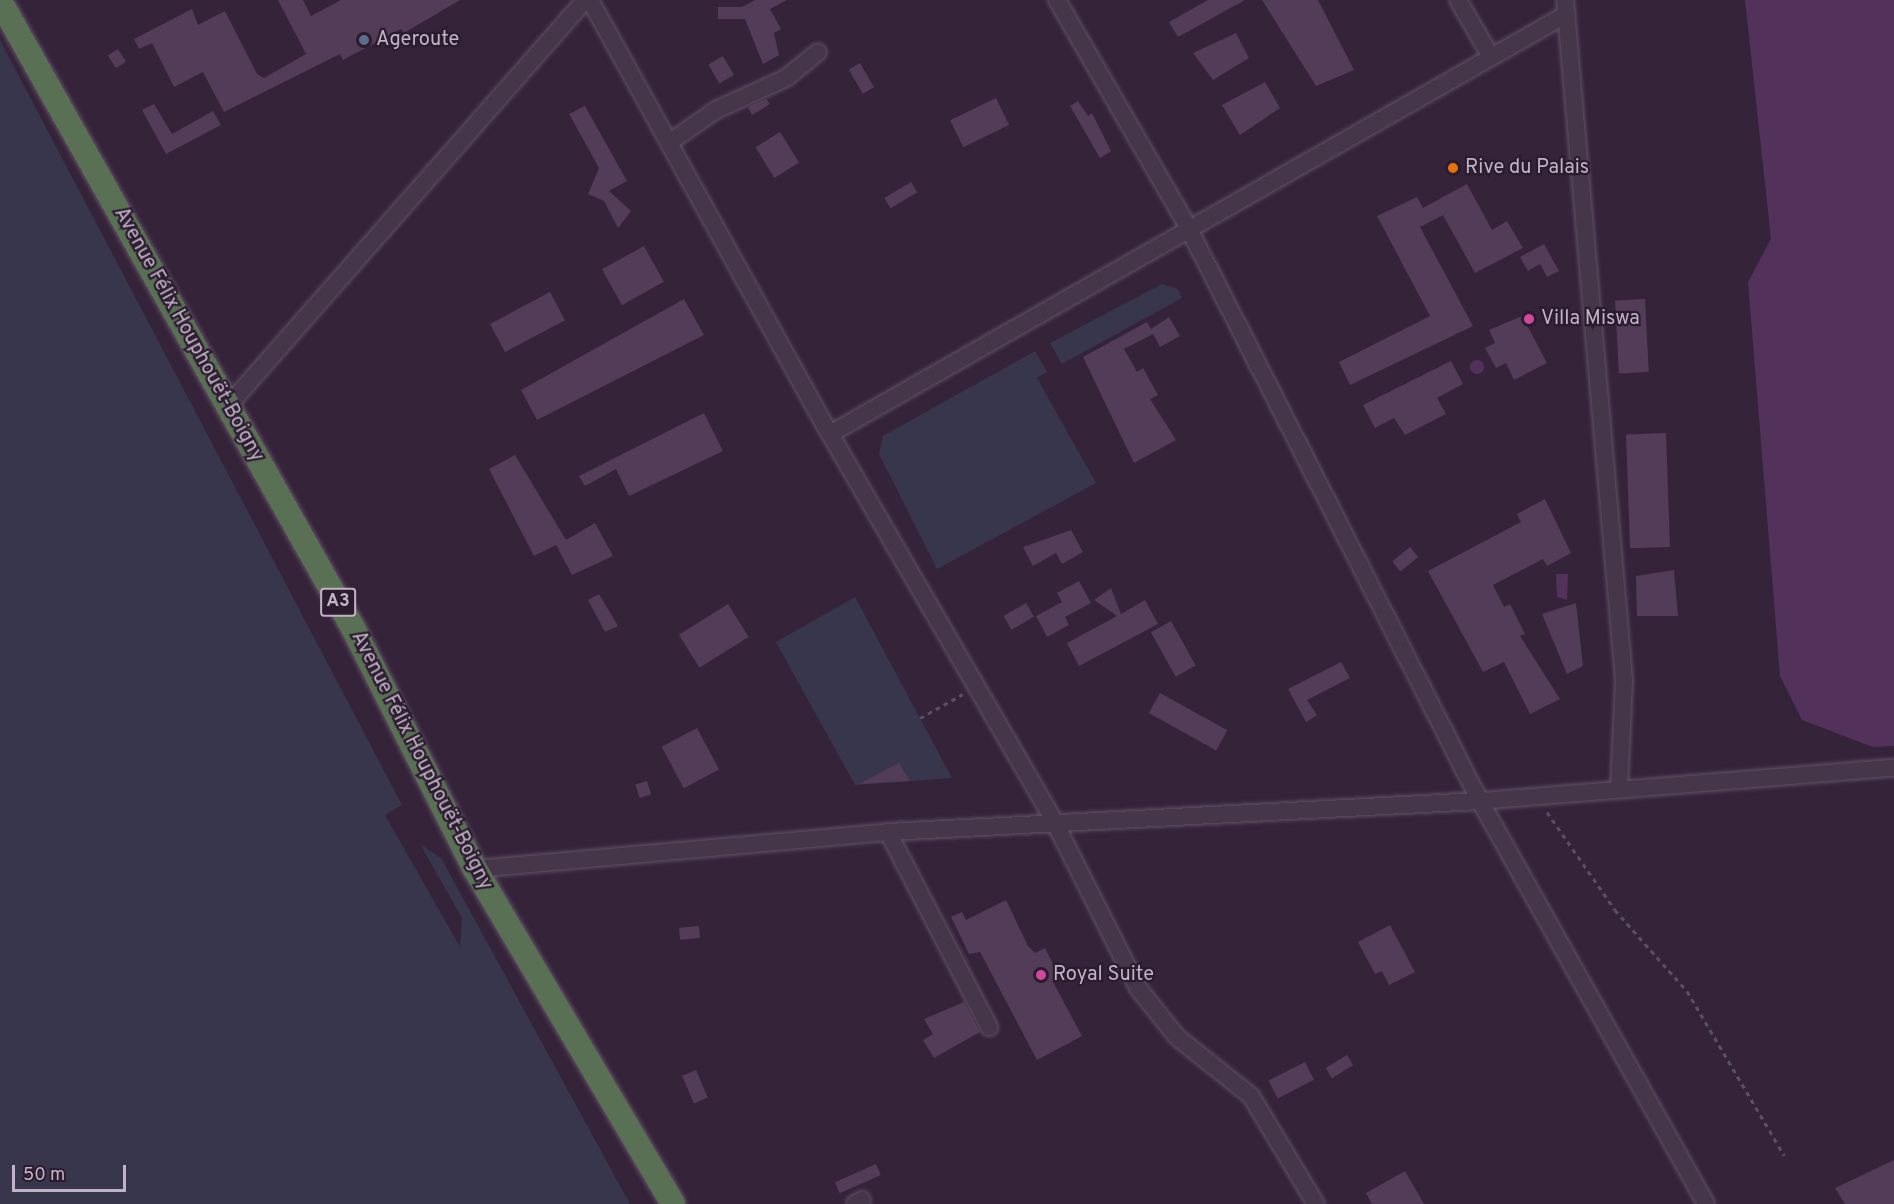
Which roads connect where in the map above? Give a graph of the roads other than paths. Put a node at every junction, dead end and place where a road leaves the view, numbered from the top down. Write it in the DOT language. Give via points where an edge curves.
graph roads {
  1 [pos="585,0"];
  2 [pos="590,0"];
  3 [pos="1057,0"];
  4 [pos="1458,0"];
  5 [pos="0,1"];
  6 [pos="1566,7"];
  7 [pos="818,52"];
  8 [pos="1491,57"];
  9 [pos="670,142"];
  10 [pos="1189,229"];
  11 [pos="228,406"];
  12 [pos="830,434"];
  13 [pos="1894,768"];
  14 [pos="1619,790"];
  15 [pos="1480,801"];
  16 [pos="1054,821"];
  17 [pos="888,832"];
  18 [pos="475,869"];
  19 [pos="989,1027"];
  20 [pos="673,1204"];
  21 [pos="1316,1204"];
  22 [pos="1706,1204"];
  1 -- 11 [label="street"];
  2 -- 9 [label="street"];
  3 -- 10 [label="street"];
  4 -- 8 [label="street"];
  5 -- 11 [label="highway, Avenue Félix Houphouët-Boigny / A3"];
  6 -- 8 [label="street"];
  6 -- 14 [label="street" via="1624,680"];
  7 -- 9 [label="street" via="786,78 716,110"];
  8 -- 10 [label="street"];
  9 -- 12 [label="street"];
  10 -- 12 [label="street"];
  10 -- 15 [label="street"];
  11 -- 18 [label="highway, Avenue Félix Houphouët-Boigny / A3" via="352,628"];
  12 -- 16 [label="street"];
  13 -- 14 [label="street"];
  14 -- 15 [label="street"];
  15 -- 16 [label="street"];
  15 -- 22 [label="street"];
  16 -- 17 [label="street"];
  16 -- 21 [label="street" via="1138,988 1176,1037 1251,1096"];
  17 -- 18 [label="street"];
  17 -- 19 [label="street"];
  18 -- 20 [label="highway, Avenue Félix Houphouët-Boigny / A3"];
}
